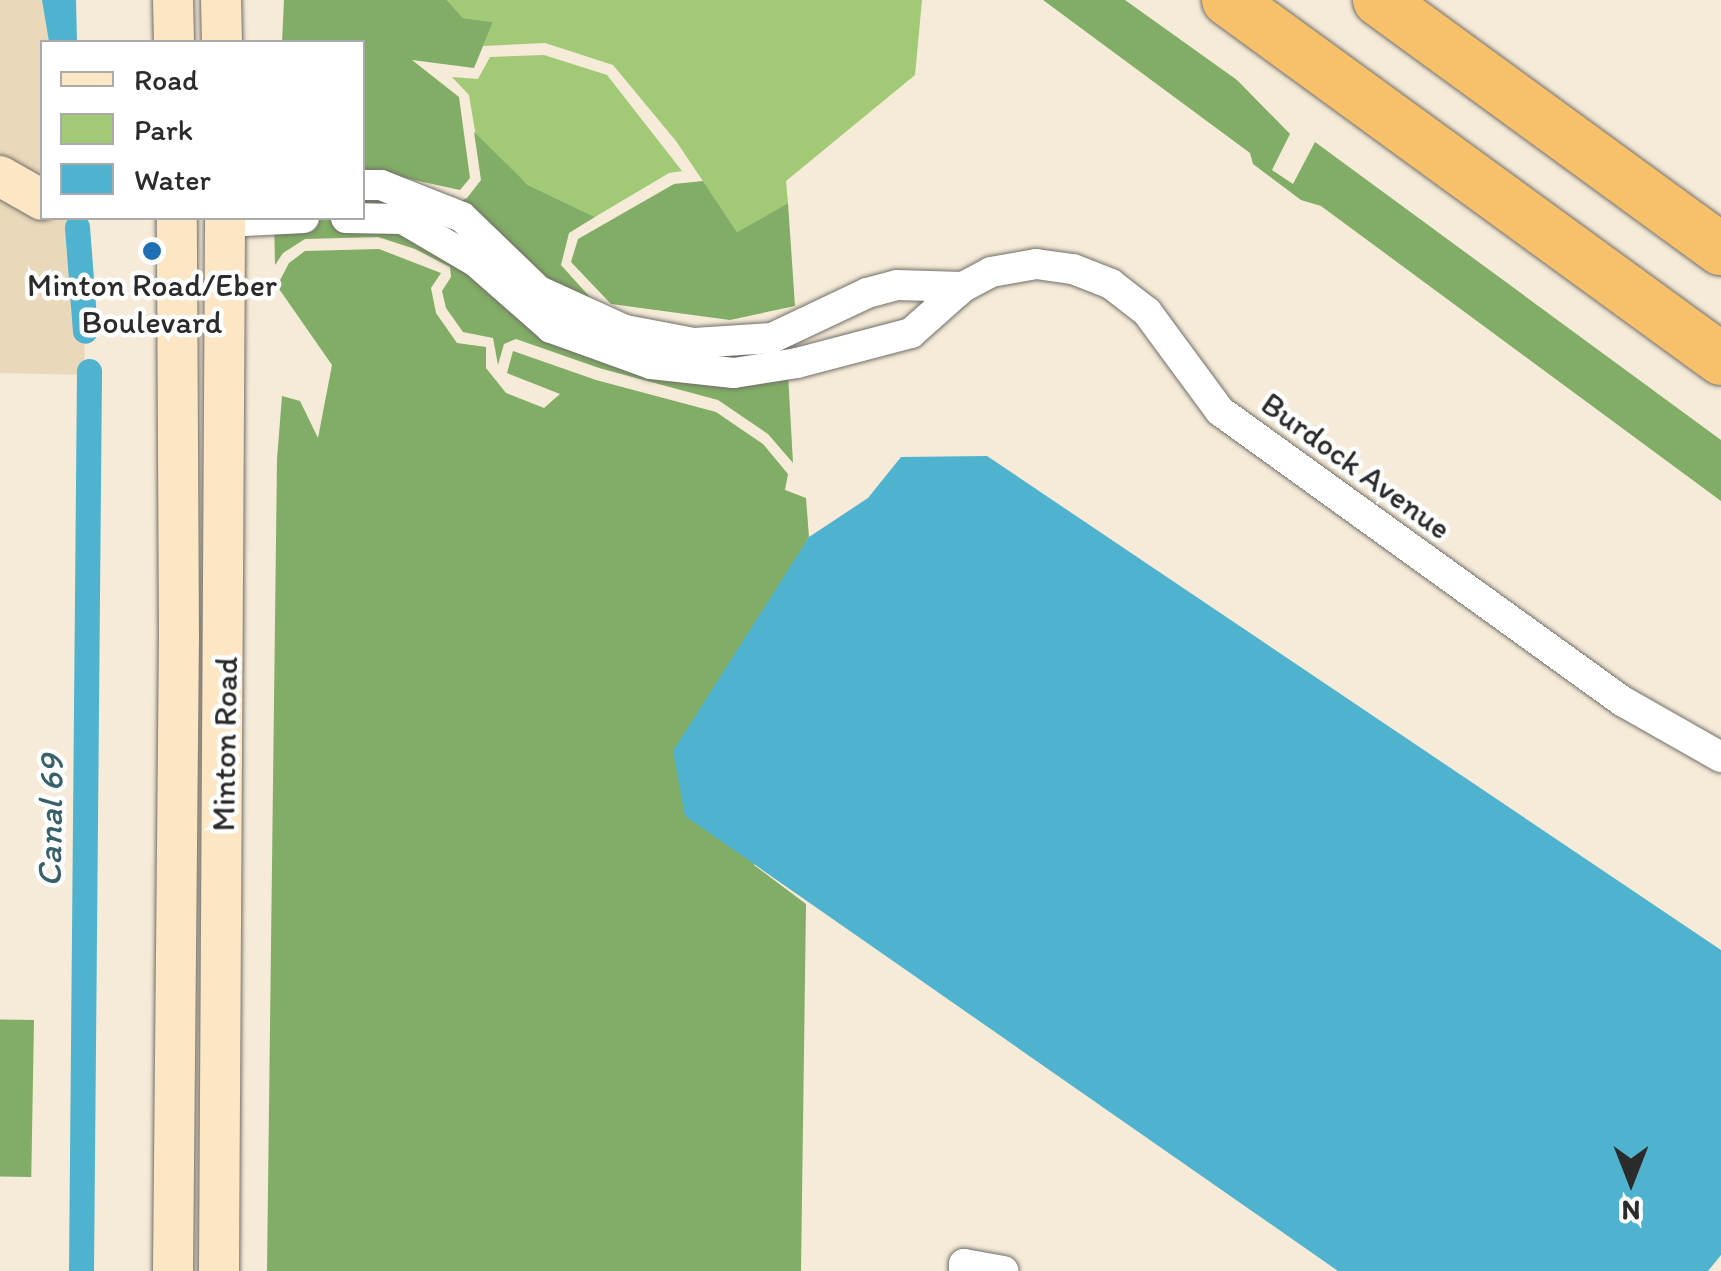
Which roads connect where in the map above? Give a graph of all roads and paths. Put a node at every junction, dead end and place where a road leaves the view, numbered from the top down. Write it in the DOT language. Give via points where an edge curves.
graph roads {
  1 [pos="173,0"];
  2 [pos="221,0"];
  3 [pos="1228,0"];
  4 [pos="1380,0"];
  5 [pos="174,40"];
  6 [pos="222,40"];
  7 [pos="0,176"];
  8 [pos="365,184"];
  9 [pos="40,199"];
  10 [pos="365,218"];
  11 [pos="178,220"];
  12 [pos="222,220"];
  13 [pos="1721,249"];
  14 [pos="484,254"];
  15 [pos="963,287"];
  16 [pos="867,294"];
  17 [pos="782,334"];
  18 [pos="877,345"];
  19 [pos="655,351"];
  20 [pos="1721,359"];
  21 [pos="797,363"];
  22 [pos="1721,757"];
  23 [pos="964,1268"];
  24 [pos="172,1271"];
  25 [pos="219,1271"];
  26 [pos="1003,1271"];
  1 -- 5 [label="main road"];
  2 -- 6 [label="main road"];
  3 -- 20 [label="highway"];
  4 -- 13 [label="highway"];
  7 -- 9 [label="main road"];
  8 -- 14 [label="street, Burdock Avenue" via="462,217"];
  10 -- 14 [label="street, Burdock Avenue" via="403,218"];
  11 -- 24 [label="main road, Minton Road"];
  12 -- 25 [label="main road, Minton Road"];
  14 -- 19 [label="street, Burdock Avenue" via="551,328"];
  15 -- 16 [label="street, Burdock Avenue" via="896,285"];
  15 -- 18 [label="street, Burdock Avenue" via="912,333"];
  15 -- 22 [label="street, Burdock Avenue" via="991,272 1036,264 1111,284 1147,312 1220,410 1624,702"];
  16 -- 17 [label="street, Burdock Avenue"];
  16 -- 18 [label="street"];
  17 -- 19 [label="street, Burdock Avenue"];
  17 -- 21 [label="street"];
  18 -- 21 [label="street, Burdock Avenue"];
  19 -- 21 [label="street, Burdock Avenue" via="734,373"];
  23 -- 26 [label="street"];
}
